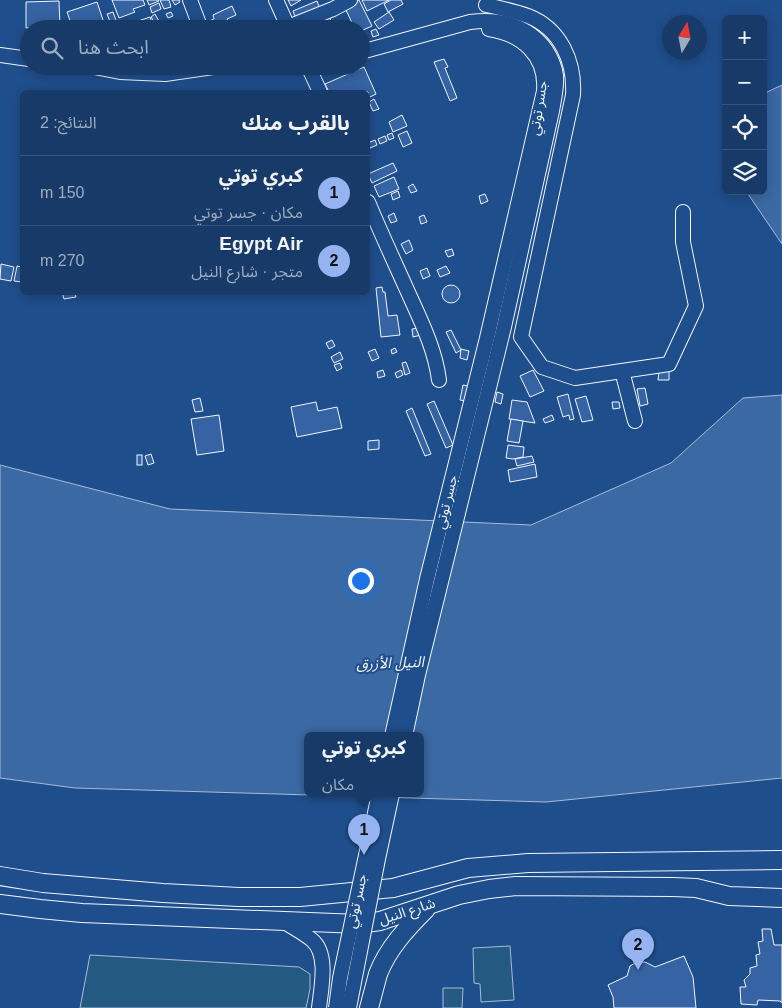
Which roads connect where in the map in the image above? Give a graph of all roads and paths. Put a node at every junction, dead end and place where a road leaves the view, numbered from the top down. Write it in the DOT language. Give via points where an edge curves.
graph roads {
  1 [pos="190,0"];
  2 [pos="276,0"];
  3 [pos="350,0"];
  4 [pos="486,3"];
  5 [pos="198,20"];
  6 [pos="285,20"];
  7 [pos="307,20"];
  8 [pos="482,25"];
  9 [pos="370,50"];
  10 [pos="0,56"];
  11 [pos="20,58"];
  12 [pos="312,75"];
  13 [pos="319,90"];
  14 [pos="546,110"];
  15 [pos="370,206"];
  16 [pos="683,212"];
  17 [pos="622,371"];
  18 [pos="439,380"];
  19 [pos="635,421"];
  20 [pos="393,732"];
  21 [pos="406,732"];
  22 [pos="378,797"];
  23 [pos="391,797"];
  24 [pos="782,860"];
  25 [pos="0,876"];
  26 [pos="43,883"];
  27 [pos="782,898"];
  28 [pos="433,903"];
  29 [pos="0,904"];
  30 [pos="40,909"];
  31 [pos="283,921"];
  32 [pos="319,1008"];
  33 [pos="336,1008"];
  34 [pos="350,1008"];
  35 [pos="369,1008"];
  1 -- 5 [label="street"];
  2 -- 6 [label="street"];
  3 -- 7 [label="street"];
  4 -- 8 [label="street"];
  4 -- 17 [label="street" via="524,15 544,26 564,47 573,75 573,95 521,337 542,367 575,378"];
  8 -- 9 [label="street, جسر توتي" via="470,22"];
  8 -- 14 [label="street, جسر توتي" via="502,22 520,28 541,44 556,75 555,92"];
  10 -- 11 [label="street"];
  12 -- 13 [label="street"];
  14 -- 20 [label="street, جسر توتي" via="427,579"];
  14 -- 21 [label="street, جسر توتي" via="504,327"];
  15 -- 18 [label="street" via="424,327"];
  16 -- 17 [label="street" via="683,242 696,306 669,364"];
  17 -- 19 [label="street"];
  22 -- 33 [label="street, جسر توتي, bridge"];
  23 -- 34 [label="street, جسر توتي, bridge"];
  24 -- 26 [label="main road, شارع النيل" via="501,864 468,868 393,888 300,897 163,893"];
  25 -- 26 [label="main road, شارع النيل"];
  26 -- 30 [label="main road"];
  27 -- 28 [label="main road, شارع النيل" via="729,896 696,888 516,886 459,895"];
  28 -- 31 [label="main road, شارع النيل" via="380,921 359,924"];
  28 -- 35 [label="main road" via="394,944 379,973"];
  29 -- 30 [label="main road, شارع النيل"];
  30 -- 31 [label="main road, شارع النيل"];
  31 -- 32 [label="street" via="318,946 322,957"];
}
